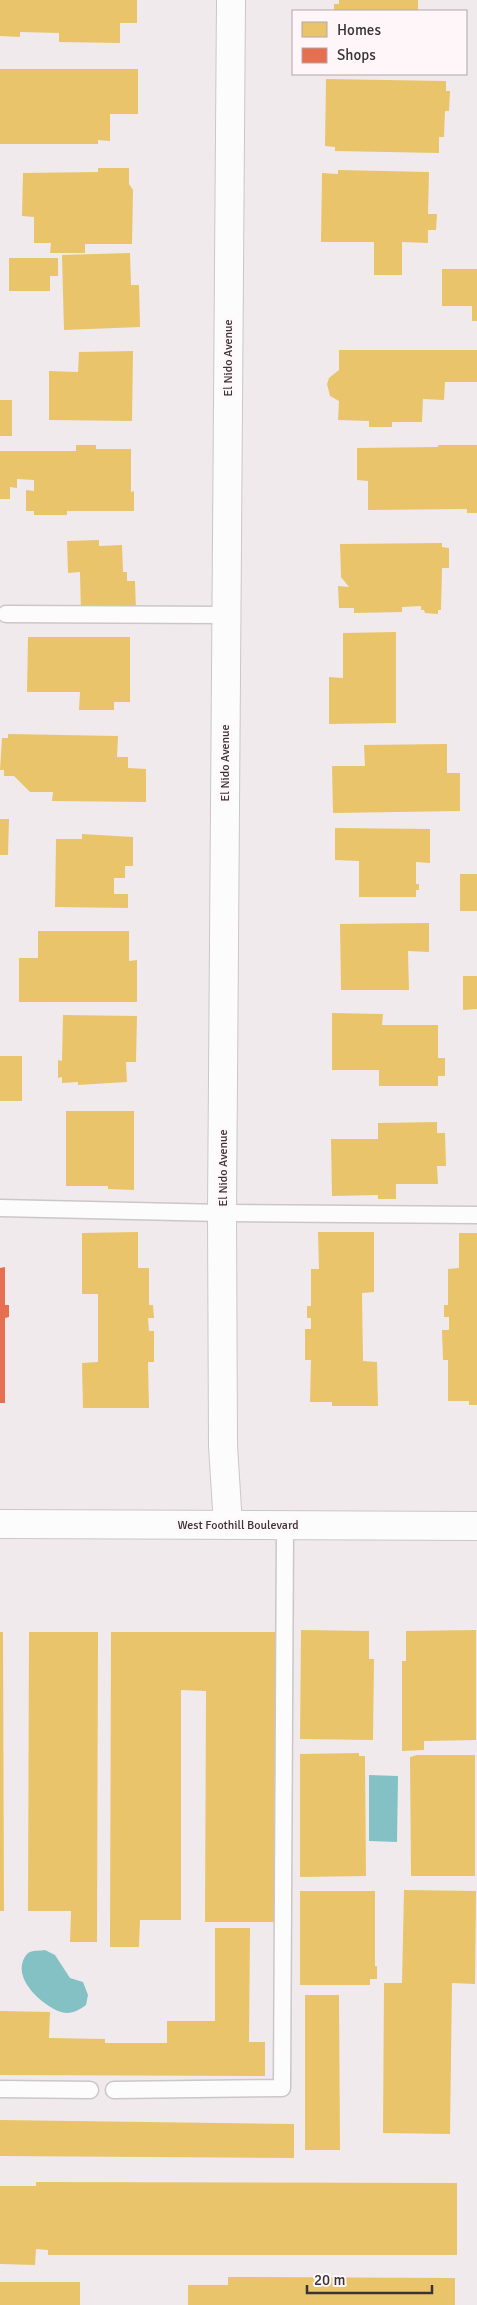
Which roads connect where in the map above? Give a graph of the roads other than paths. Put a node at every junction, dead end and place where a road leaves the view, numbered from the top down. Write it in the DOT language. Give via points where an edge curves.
graph roads {
  1 [pos="231,0"];
  2 [pos="6,614"];
  3 [pos="226,615"];
  4 [pos="0,1208"];
  5 [pos="222,1213"];
  6 [pos="477,1215"];
  7 [pos="0,1524"];
  8 [pos="228,1525"];
  9 [pos="285,1526"];
  10 [pos="477,1526"];
  11 [pos="0,2089"];
  12 [pos="90,2090"];
  13 [pos="114,2090"];
  1 -- 3 [label="street, El Nido Avenue"];
  2 -- 3 [label="lane"];
  3 -- 5 [label="street, El Nido Avenue"];
  4 -- 5 [label="lane"];
  5 -- 6 [label="lane"];
  5 -- 8 [label="street, El Nido Avenue" via="223,1446"];
  7 -- 8 [label="street, West Foothill Boulevard"];
  8 -- 9 [label="street, West Foothill Boulevard"];
  9 -- 10 [label="street, West Foothill Boulevard"];
  9 -- 13 [label="lane" via="282,2088"];
  11 -- 12 [label="lane"];
}
